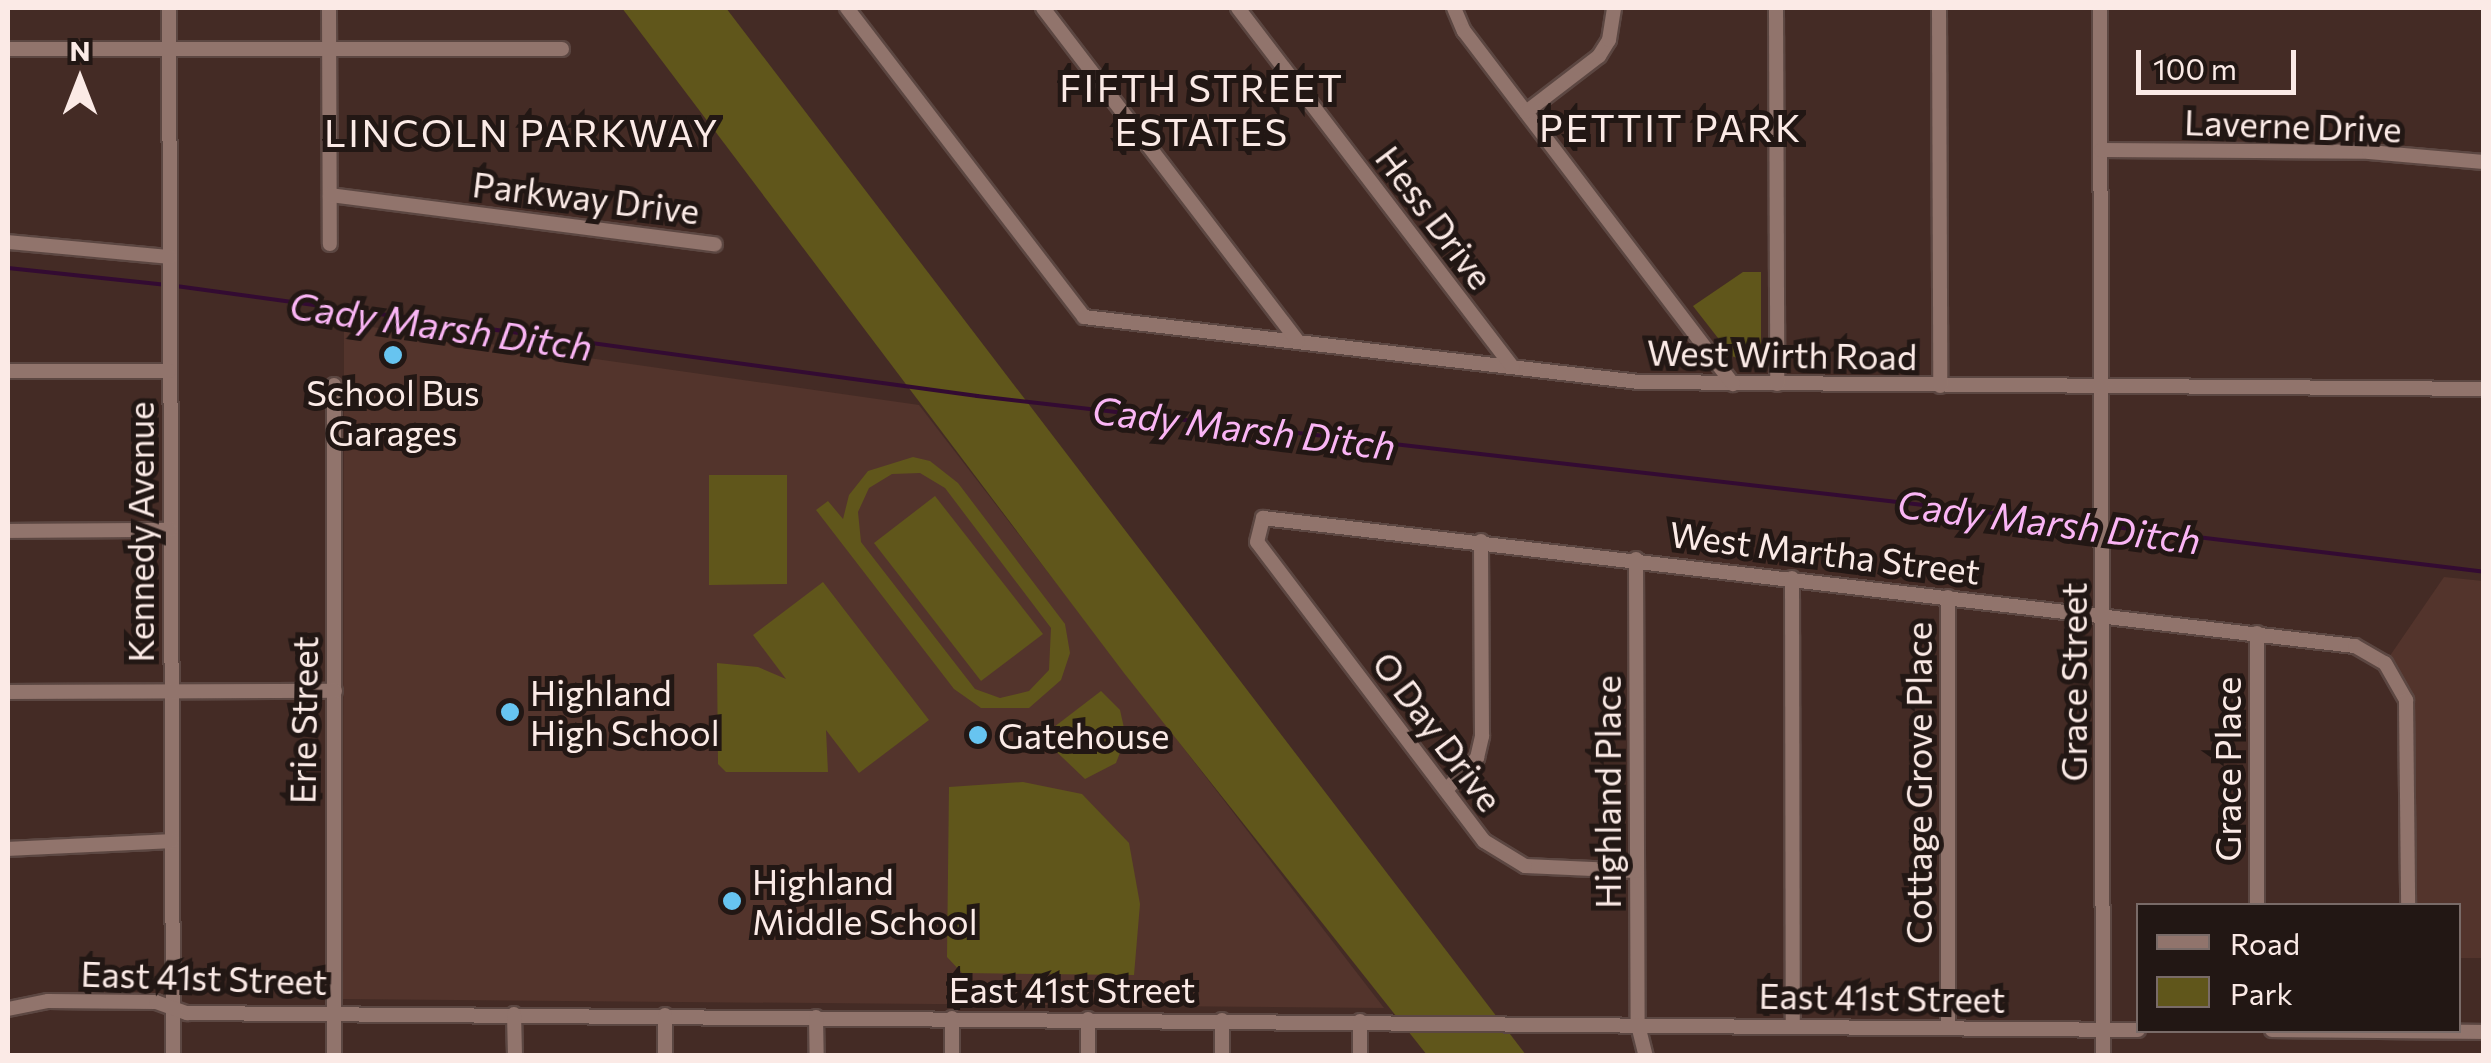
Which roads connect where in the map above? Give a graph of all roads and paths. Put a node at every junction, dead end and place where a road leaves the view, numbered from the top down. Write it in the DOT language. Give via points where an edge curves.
graph roads {
  1 [pos="169,8"];
  2 [pos="329,8"];
  3 [pos="847,8"];
  4 [pos="1043,8"];
  5 [pos="1238,8"];
  6 [pos="1454,8"];
  7 [pos="1614,8"];
  8 [pos="1776,8"];
  9 [pos="1939,8"];
  10 [pos="2100,8"];
  11 [pos="8,49"];
  12 [pos="562,49"];
  13 [pos="169,50"];
  14 [pos="329,51"];
  15 [pos="1526,112"];
  16 [pos="2101,150"];
  17 [pos="2484,162"];
  18 [pos="330,196"];
  19 [pos="8,242"];
  20 [pos="330,244"];
  21 [pos="716,244"];
  22 [pos="169,265"];
  23 [pos="1298,342"];
  24 [pos="1512,367"];
  25 [pos="8,371"];
  26 [pos="169,371"];
  27 [pos="1733,384"];
  28 [pos="1777,384"];
  29 [pos="334,385"];
  30 [pos="1940,386"];
  31 [pos="2102,386"];
  32 [pos="2484,389"];
  33 [pos="1258,526"];
  34 [pos="170,530"];
  35 [pos="8,531"];
  36 [pos="1482,540"];
  37 [pos="1636,559"];
  38 [pos="1792,578"];
  39 [pos="1948,597"];
  40 [pos="2103,614"];
  41 [pos="2257,633"];
  42 [pos="334,691"];
  43 [pos="8,692"];
  44 [pos="171,692"];
  45 [pos="1446,790"];
  46 [pos="172,841"];
  47 [pos="8,849"];
  48 [pos="1638,871"];
  49 [pos="2257,903"];
  50 [pos="2408,903"];
  51 [pos="172,1008"];
  52 [pos="8,1009"];
  53 [pos="334,1012"];
  54 [pos="514,1014"];
  55 [pos="665,1015"];
  56 [pos="816,1017"];
  57 [pos="952,1018"];
  58 [pos="1088,1019"];
  59 [pos="1222,1020"];
  60 [pos="1360,1021"];
  61 [pos="1638,1025"];
  62 [pos="1794,1026"];
  63 [pos="1948,1028"];
  64 [pos="2103,1030"];
  65 [pos="2136,1030"];
  66 [pos="173,1056"];
  67 [pos="334,1056"];
  68 [pos="515,1056"];
  69 [pos="666,1056"];
  70 [pos="816,1056"];
  71 [pos="952,1056"];
  72 [pos="1088,1056"];
  73 [pos="1222,1056"];
  74 [pos="1360,1056"];
  75 [pos="1646,1056"];
  76 [pos="2103,1056"];
  1 -- 13 [label="street, Kennedy Avenue"];
  2 -- 14 [label="street"];
  3 -- 23 [label="street, West Wirth Road" via="1084,317"];
  4 -- 23 [label="street"];
  5 -- 24 [label="street, Hess Drive"];
  6 -- 15 [label="street"];
  7 -- 15 [label="street" via="1609,40 1598,56"];
  8 -- 28 [label="street"];
  9 -- 30 [label="street"];
  10 -- 16 [label="street, Grace Street"];
  11 -- 13 [label="street"];
  12 -- 14 [label="street"];
  13 -- 14 [label="street"];
  13 -- 22 [label="street, Kennedy Avenue"];
  14 -- 18 [label="street"];
  15 -- 27 [label="street"];
  16 -- 17 [label="street, Laverne Drive" via="2369,152"];
  16 -- 31 [label="street, Grace Street"];
  18 -- 20 [label="street"];
  18 -- 21 [label="street, Parkway Drive"];
  19 -- 22 [label="street"];
  22 -- 26 [label="street, Kennedy Avenue"];
  23 -- 24 [label="street, West Wirth Road"];
  24 -- 27 [label="street, West Wirth Road" via="1639,382"];
  25 -- 26 [label="street"];
  26 -- 34 [label="street, Kennedy Avenue"];
  27 -- 28 [label="street, West Wirth Road"];
  28 -- 30 [label="street, West Wirth Road"];
  29 -- 42 [label="street, Erie Street"];
  30 -- 31 [label="street, West Wirth Road"];
  31 -- 32 [label="street, West Wirth Road"];
  31 -- 40 [label="street, Grace Street"];
  33 -- 36 [label="street, West Martha Street" via="1270,515"];
  33 -- 45 [label="street, O Day Drive" via="1257,542"];
  34 -- 35 [label="street"];
  34 -- 44 [label="street, Kennedy Avenue"];
  36 -- 37 [label="street, West Martha Street"];
  36 -- 45 [label="street" via="1482,736 1476,758"];
  37 -- 38 [label="street, West Martha Street"];
  37 -- 48 [label="street, Highland Place"];
  38 -- 39 [label="street, West Martha Street"];
  38 -- 62 [label="street"];
  39 -- 40 [label="street, West Martha Street"];
  39 -- 63 [label="street, Cottage Grove Place"];
  40 -- 41 [label="street, West Martha Street"];
  40 -- 64 [label="street, Grace Street"];
  41 -- 49 [label="street, Grace Place"];
  41 -- 50 [label="street, West Martha Street" via="2355,646 2385,662 2408,713"];
  42 -- 44 [label="street"];
  42 -- 53 [label="street, Erie Street"];
  43 -- 44 [label="street"];
  44 -- 46 [label="street, Kennedy Avenue"];
  45 -- 48 [label="street, O Day Drive" via="1484,841 1524,866"];
  46 -- 47 [label="street"];
  46 -- 51 [label="street, Kennedy Avenue"];
  48 -- 61 [label="street, Highland Place"];
  51 -- 52 [label="street, East 41st Street" via="48,1001"];
  51 -- 53 [label="street, East 41st Street"];
  51 -- 66 [label="street, Kennedy Avenue"];
  53 -- 54 [label="street, East 41st Street"];
  53 -- 67 [label="street, Erie Street"];
  54 -- 55 [label="street, East 41st Street"];
  54 -- 68 [label="street"];
  55 -- 56 [label="street, East 41st Street"];
  55 -- 69 [label="street"];
  56 -- 57 [label="street, East 41st Street"];
  56 -- 70 [label="street"];
  57 -- 58 [label="street, East 41st Street"];
  57 -- 71 [label="street"];
  58 -- 59 [label="street, East 41st Street"];
  58 -- 72 [label="street"];
  59 -- 60 [label="street, East 41st Street"];
  59 -- 73 [label="street"];
  60 -- 61 [label="street, East 41st Street"];
  60 -- 74 [label="street"];
  61 -- 62 [label="street, East 41st Street"];
  61 -- 75 [label="street"];
  62 -- 63 [label="street, East 41st Street"];
  63 -- 64 [label="street, East 41st Street"];
  64 -- 65 [label="street, East 41st Street"];
  64 -- 76 [label="street, Grace Street"];
}
